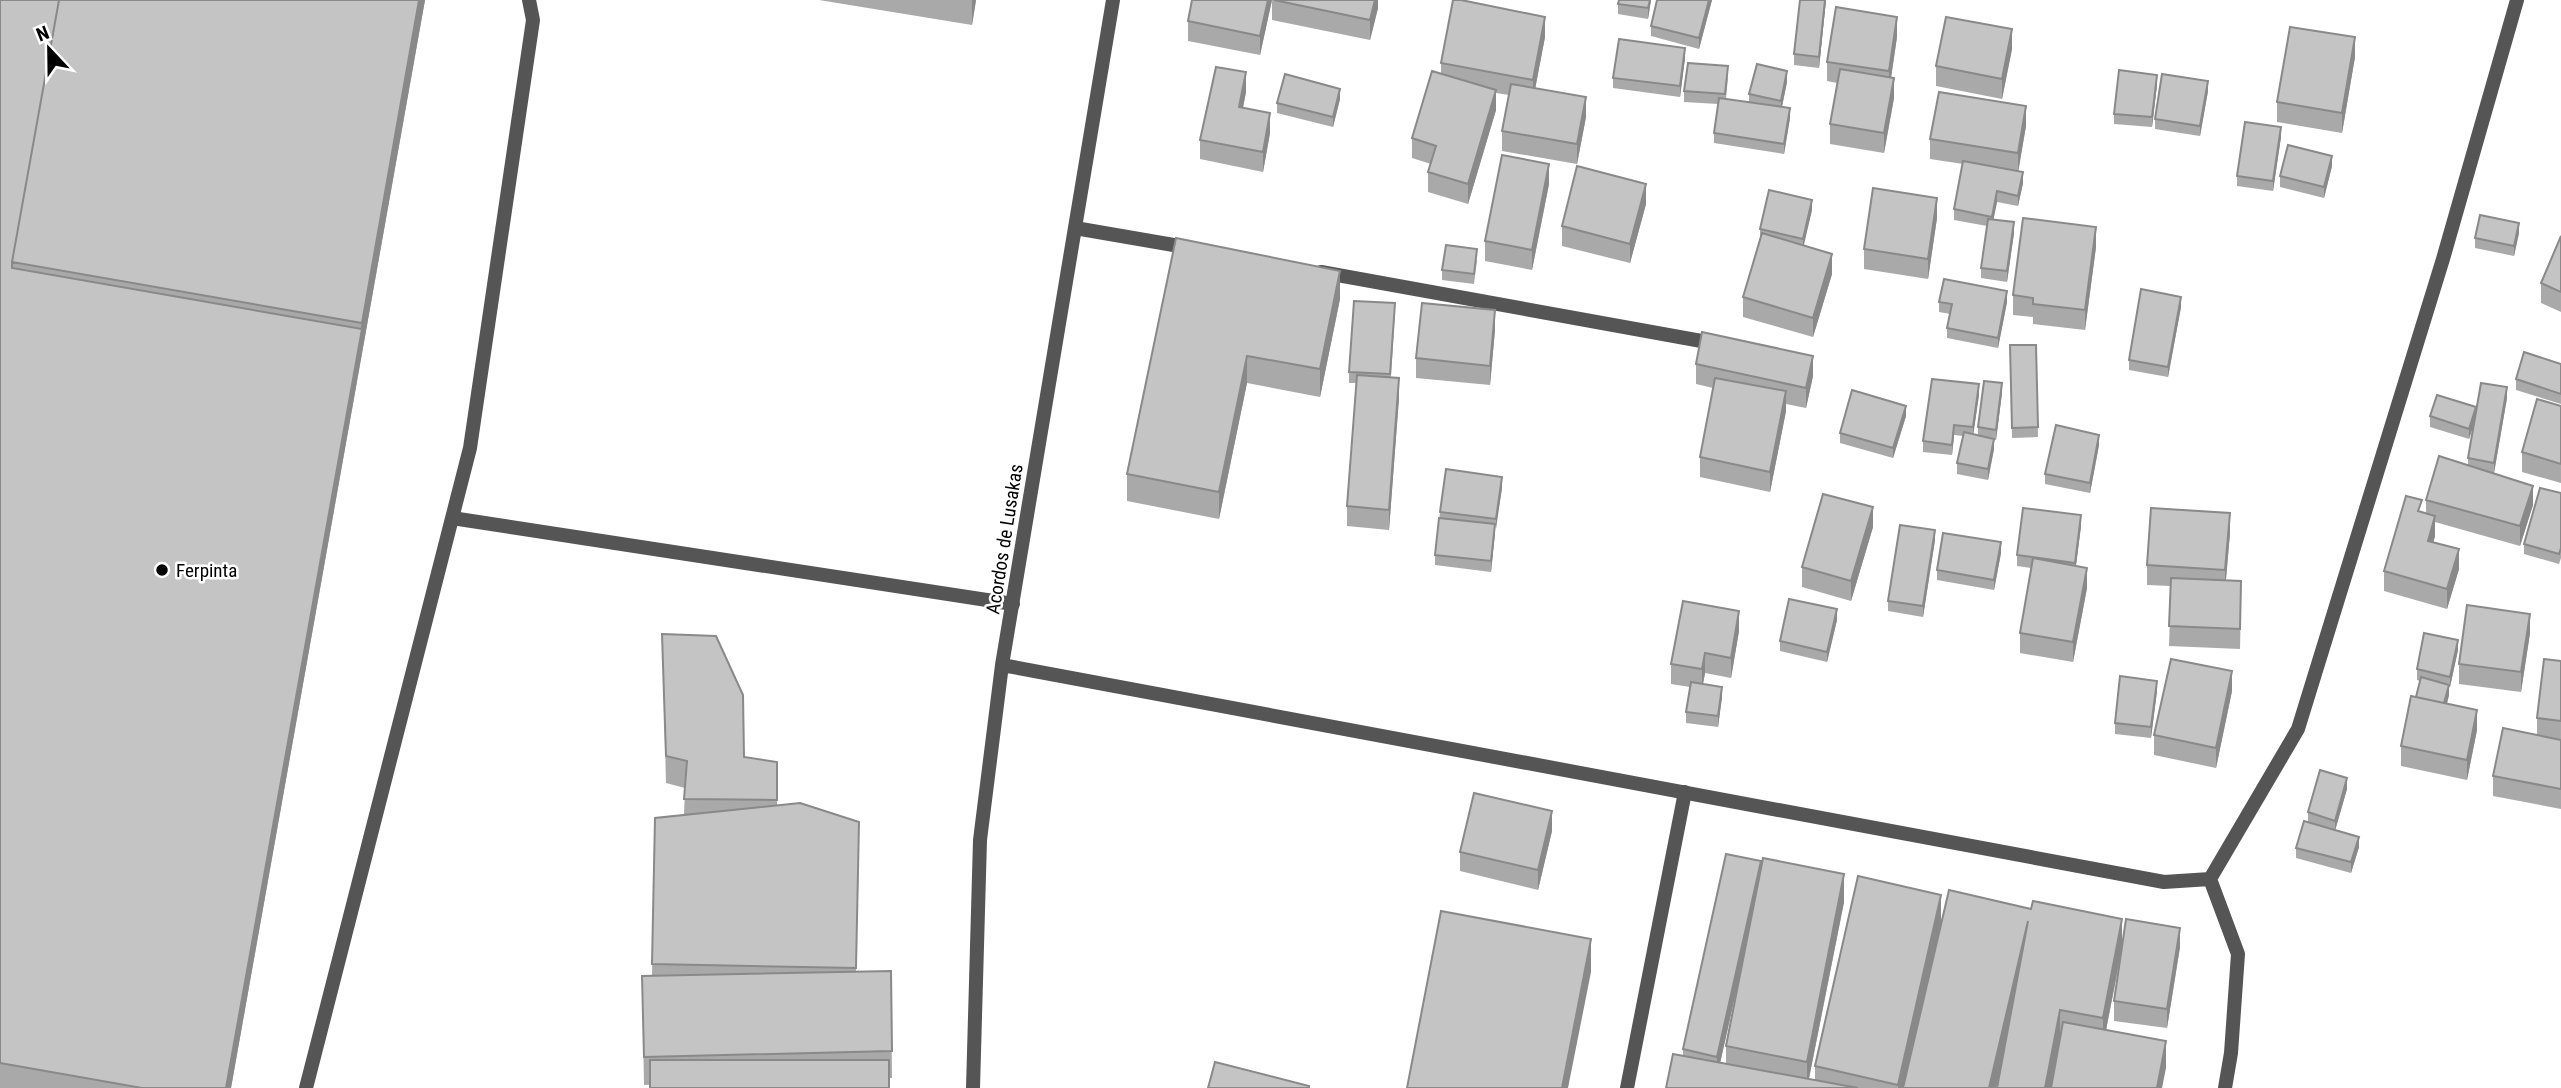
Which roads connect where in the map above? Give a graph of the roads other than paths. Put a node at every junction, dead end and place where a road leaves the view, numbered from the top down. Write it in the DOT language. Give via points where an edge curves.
graph roads {
  1 [pos="529,0"];
  2 [pos="1113,0"];
  3 [pos="2516,0"];
  4 [pos="1075,228"];
  5 [pos="1211,252"];
  6 [pos="1306,269"];
  7 [pos="1739,348"];
  8 [pos="452,518"];
  9 [pos="1013,604"];
  10 [pos="1002,665"];
  11 [pos="1685,792"];
  12 [pos="2210,879"];
  13 [pos="306,1088"];
  14 [pos="973,1088"];
  15 [pos="1627,1088"];
  16 [pos="2225,1088"];
  1 -- 8 [label="street" via="533,20 474,420"];
  2 -- 4 [label="street, Acordos de Lusakas"];
  3 -- 12 [label="street" via="2443,259 2298,729"];
  4 -- 5 [label="street"];
  4 -- 9 [label="street, Acordos de Lusakas"];
  6 -- 7 [label="street"];
  8 -- 9 [label="street"];
  8 -- 13 [label="street"];
  9 -- 10 [label="street, Acordos de Lusakas"];
  10 -- 11 [label="street"];
  10 -- 14 [label="street, Acordos de Lusakas" via="980,840"];
  11 -- 12 [label="street" via="2164,882"];
  11 -- 15 [label="street"];
  12 -- 16 [label="street" via="2238,954"];
}
